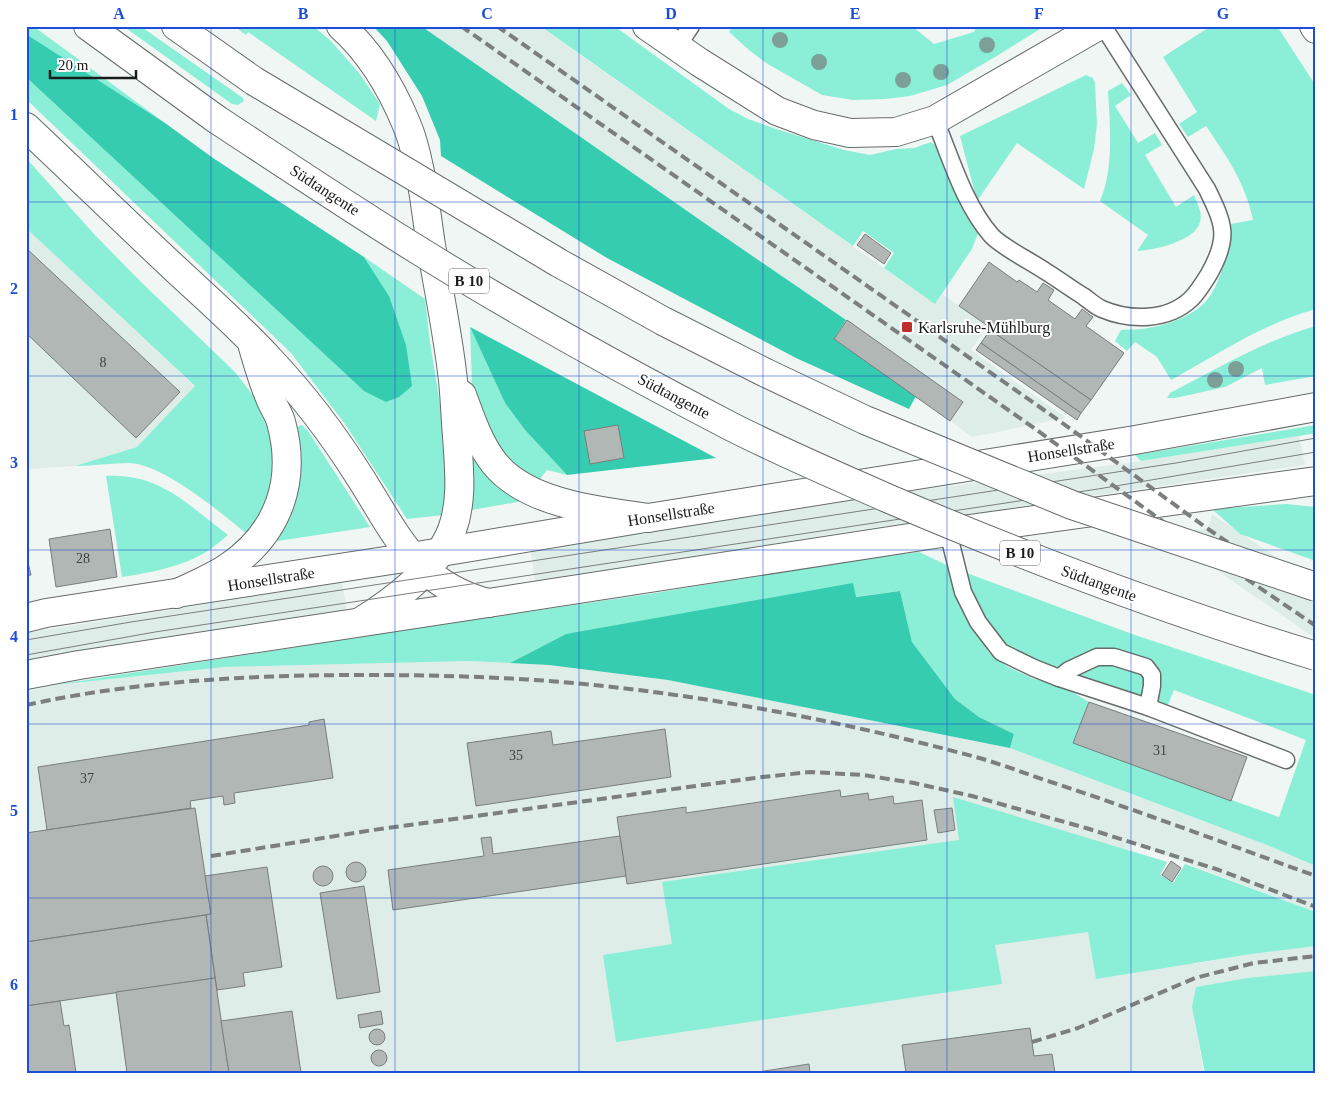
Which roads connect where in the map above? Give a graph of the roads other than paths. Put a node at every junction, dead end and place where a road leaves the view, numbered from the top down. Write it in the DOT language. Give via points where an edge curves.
graph roads {
  1 [pos="88,26"];
  2 [pos="176,26"];
  3 [pos="340,26"];
  4 [pos="647,26"];
  5 [pos="1098,26"];
  6 [pos="1103,26"];
  7 [pos="684,36"];
  8 [pos="935,120"];
  9 [pos="26,127"];
  10 [pos="250,339"];
  11 [pos="452,373"];
  12 [pos="1316,407"];
  13 [pos="1316,481"];
  14 [pos="648,518"];
  15 [pos="948,532"];
  16 [pos="425,560"];
  17 [pos="1316,587"];
  18 [pos="176,594"];
  19 [pos="488,603"];
  20 [pos="26,618"];
  21 [pos="360,622"];
  22 [pos="1316,656"];
  23 [pos="26,675"];
  24 [pos="1060,678"];
  25 [pos="1148,707"];
  26 [pos="1286,760"];
  1 -- 22 [label="main road, Südtangente / B 10, bridge" via="216,119 417,250 521,312 732,427 840,477 1064,571"];
  2 -- 17 [label="main road, bridge" via="254,81 559,263 663,321 784,382 865,420 1072,505"];
  3 -- 11 [label="main road" via="368,56 387,84 406,124 418,165"];
  4 -- 7 [label="main road"];
  5 -- 8 [label="main road"];
  6 -- 8 [label="lane" via="1207,189 1220,215 1224,232 1216,260 1191,299 1174,310 1159,316 1140,317 1101,309 992,237 975,213"];
  7 -- 8 [label="main road" via="777,111 814,125 850,133 896,132"];
  9 -- 10 [label="main road"];
  10 -- 16 [label="main road" via="318,415 392,530"];
  10 -- 18 [label="main road" via="285,441 287,461 279,508 253,546 230,566"];
  11 -- 14 [label="main road" via="483,446 496,465 511,478 543,497 604,512"];
  11 -- 16 [label="main road" via="459,464 458,506 452,531"];
  12 -- 14 [label="main road, Honsellstraße" via="1135,440"];
  13 -- 15 [label="main road"];
  14 -- 16 [label="main road, Honsellstraße"];
  15 -- 19 [label="main road"];
  15 -- 24 [label="lane" via="963,592 978,622 1001,652"];
  16 -- 18 [label="main road, Honsellstraße"];
  16 -- 19 [label="main road" via="459,593"];
  16 -- 21 [label="main road" via="400,596"];
  18 -- 20 [label="main road, Honsellstraße"];
  19 -- 21 [label="main road"];
  21 -- 23 [label="main road"];
  24 -- 25 [label="lane"];
  24 -- 25 [label="lane" via="1068,670 1097,656 1114,657 1146,667 1152,675"];
  25 -- 26 [label="lane"];
}
